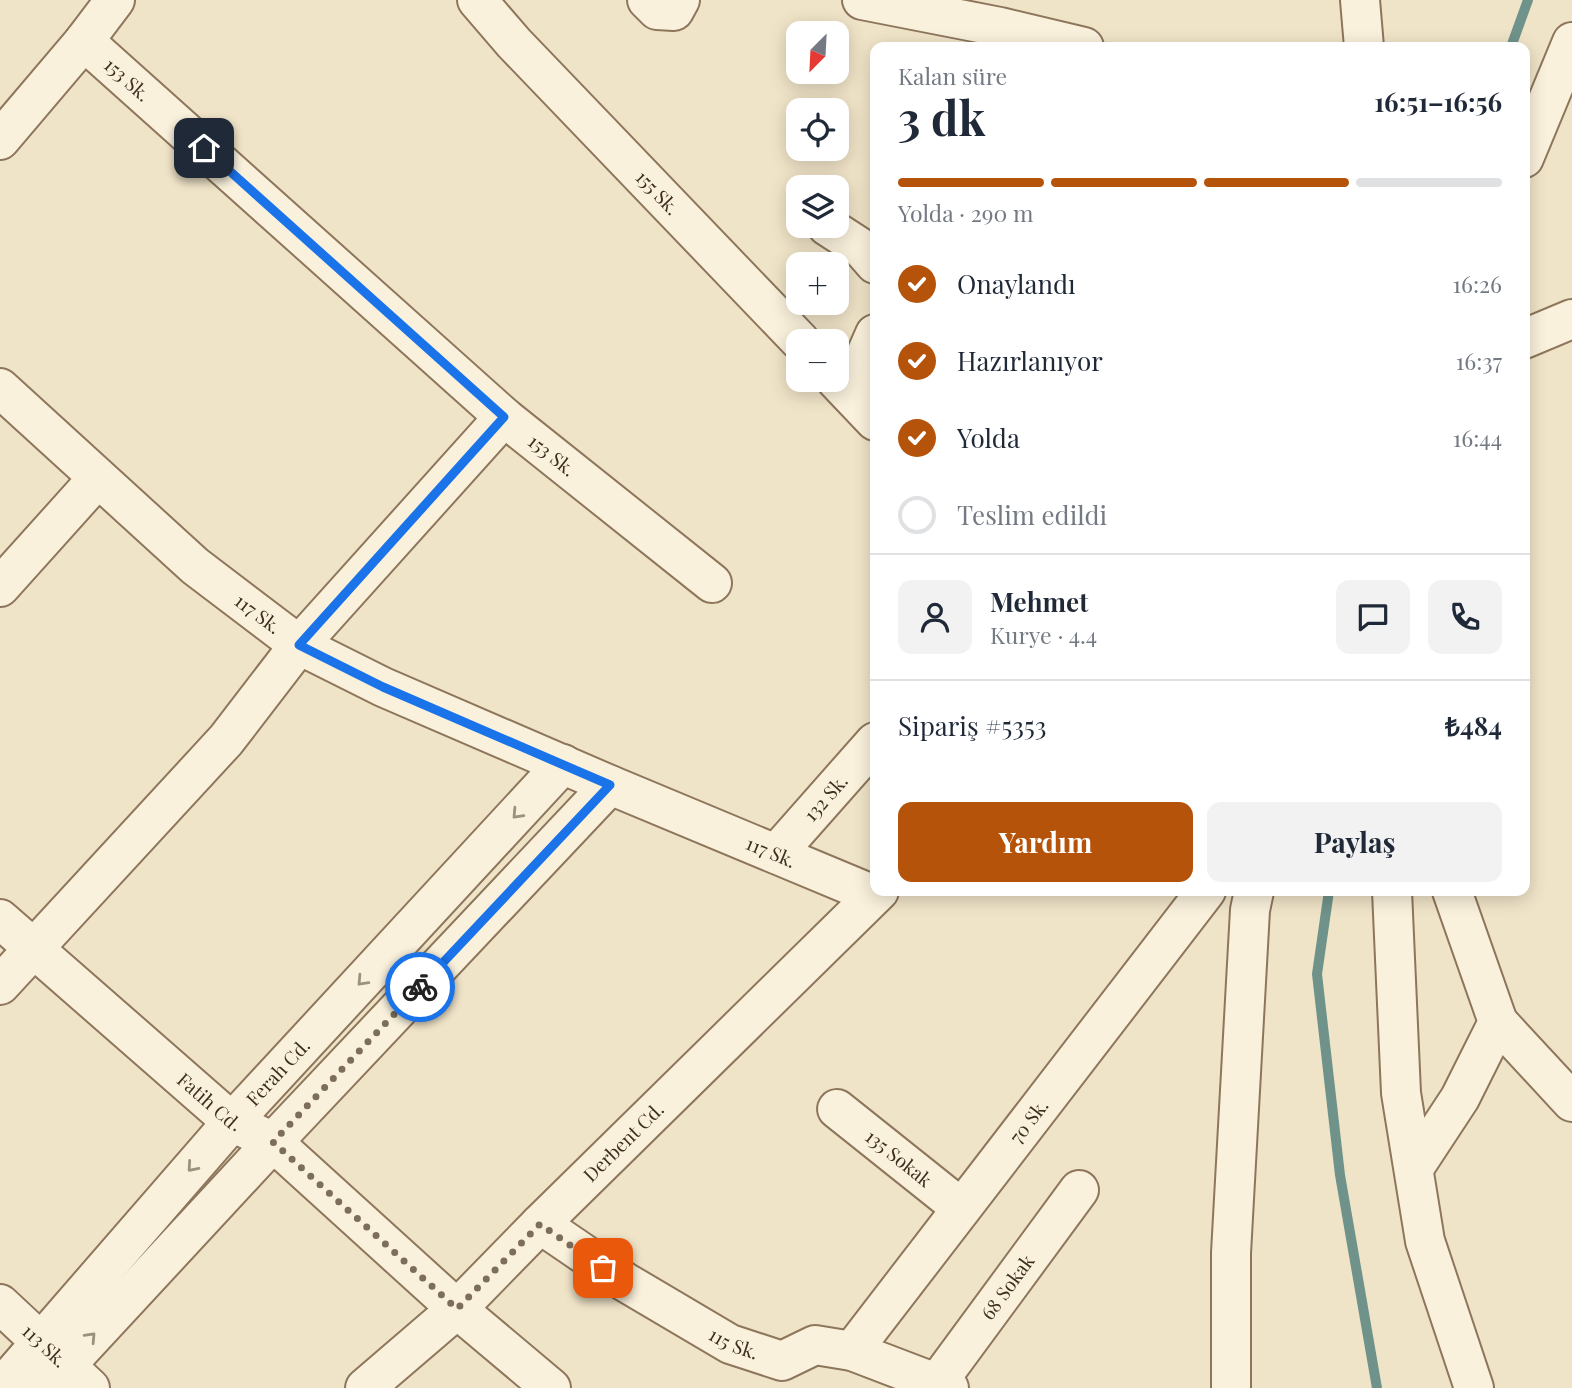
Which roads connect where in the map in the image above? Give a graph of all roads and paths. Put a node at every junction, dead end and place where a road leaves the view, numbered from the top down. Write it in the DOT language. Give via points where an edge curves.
graph roads {
  1 [pos="115,0"];
  2 [pos="461,0"];
  3 [pos="477,0"];
  4 [pos="647,0"];
  5 [pos="680,0"];
  6 [pos="862,0"];
  7 [pos="1360,0"];
  8 [pos="1004,14"];
  9 [pos="84,41"];
  10 [pos="1072,42"];
  11 [pos="1364,42"];
  12 [pos="1572,42"];
  13 [pos="514,43"];
  14 [pos="0,140"];
  15 [pos="1530,144"];
  16 [pos="846,238"];
  17 [pos="870,258"];
  18 [pos="1572,319"];
  19 [pos="788,329"];
  20 [pos="1530,336"];
  21 [pos="870,342"];
  22 [pos="849,375"];
  23 [pos="0,388"];
  24 [pos="848,392"];
  25 [pos="870,416"];
  26 [pos="504,417"];
  27 [pos="97,479"];
  28 [pos="712,583"];
  29 [pos="0,587"];
  30 [pos="299,645"];
  31 [pos="870,748"];
  32 [pos="563,764"];
  33 [pos="610,785"];
  34 [pos="776,854"];
  35 [pos="870,891"];
  36 [pos="873,896"];
  37 [pos="1202,896"];
  38 [pos="1253,896"];
  39 [pos="1392,896"];
  40 [pos="1454,896"];
  41 [pos="0,919"];
  42 [pos="33,948"];
  43 [pos="0,985"];
  44 [pos="1498,1022"];
  45 [pos="1572,1102"];
  46 [pos="837,1109"];
  47 [pos="232,1122"];
  48 [pos="273,1142"];
  49 [pos="1414,1168"];
  50 [pos="1079,1190"];
  51 [pos="961,1208"];
  52 [pos="540,1224"];
  53 [pos="0,1304"];
  54 [pos="457,1309"];
  55 [pos="852,1351"];
  56 [pos="60,1371"];
  57 [pos="778,1374"];
  58 [pos="943,1386"];
  59 [pos="1,1388"];
  60 [pos="365,1388"];
  61 [pos="551,1388"];
  62 [pos="1231,1388"];
  63 [pos="1474,1388"];
  1 -- 9 [label="street"];
  2 -- 13 [label="street, 155 Sk."];
  3 -- 13 [label="street, 155 Sk."];
  4 -- 5 [label="street" via="657,10 674,11"];
  6 -- 8 [label="street"];
  7 -- 11 [label="street"];
  8 -- 10 [label="street"];
  9 -- 14 [label="street"];
  9 -- 26 [label="street, 153 Sk."];
  12 -- 15 [label="street"];
  13 -- 19 [label="street, 155 Sk."];
  16 -- 17 [label="street"];
  18 -- 20 [label="street"];
  21 -- 22 [label="street"];
  23 -- 27 [label="street, 117 Sk."];
  24 -- 25 [label="street"];
  26 -- 28 [label="street, 153 Sk."];
  26 -- 30 [label="street"];
  27 -- 29 [label="street"];
  27 -- 30 [label="street, 117 Sk." via="195,566"];
  30 -- 32 [label="street, 117 Sk." via="383,687"];
  30 -- 42 [label="street" via="226,740"];
  31 -- 34 [label="street, 132 Sk."];
  32 -- 33 [label="street, 117 Sk."];
  32 -- 47 [label="street, Ferah Cd., one-way"];
  33 -- 34 [label="street, 117 Sk."];
  33 -- 48 [label="street, Ferah Cd."];
  34 -- 35 [label="street, 117 Sk."];
  36 -- 52 [label="street, Derbent Cd."];
  37 -- 51 [label="street, 70 Sk."];
  38 -- 62 [label="street" via="1231,1252"];
  39 -- 49 [label="street" via="1401,1093"];
  40 -- 44 [label="street"];
  41 -- 42 [label="street, Fatih Cd."];
  42 -- 43 [label="street"];
  42 -- 47 [label="street, Fatih Cd."];
  44 -- 45 [label="street"];
  44 -- 49 [label="street" via="1460,1098"];
  46 -- 51 [label="street, 135 Sokak"];
  47 -- 48 [label="street, Fatih Cd."];
  47 -- 56 [label="street, Ferah Cd., one-way"];
  48 -- 54 [label="street, Fatih Cd."];
  56 -- 48 [label="street, Ferah Cd., one-way"];
  49 -- 63 [label="street" via="1425,1241"];
  50 -- 58 [label="street, 68 Sokak"];
  51 -- 55 [label="street, 70 Sk."];
  52 -- 54 [label="street, Derbent Cd."];
  52 -- 57 [label="street, 115 Sk." via="625,1282"];
  53 -- 56 [label="street, 113 Sk."];
  54 -- 60 [label="street, Derbent Cd."];
  54 -- 61 [label="street, Fatih Cd."];
  55 -- 57 [label="street, 115 Sk." via="815,1345"];
  55 -- 58 [label="street, 115 Sk."];
  56 -- 59 [label="street, Ferah Cd."];
}
